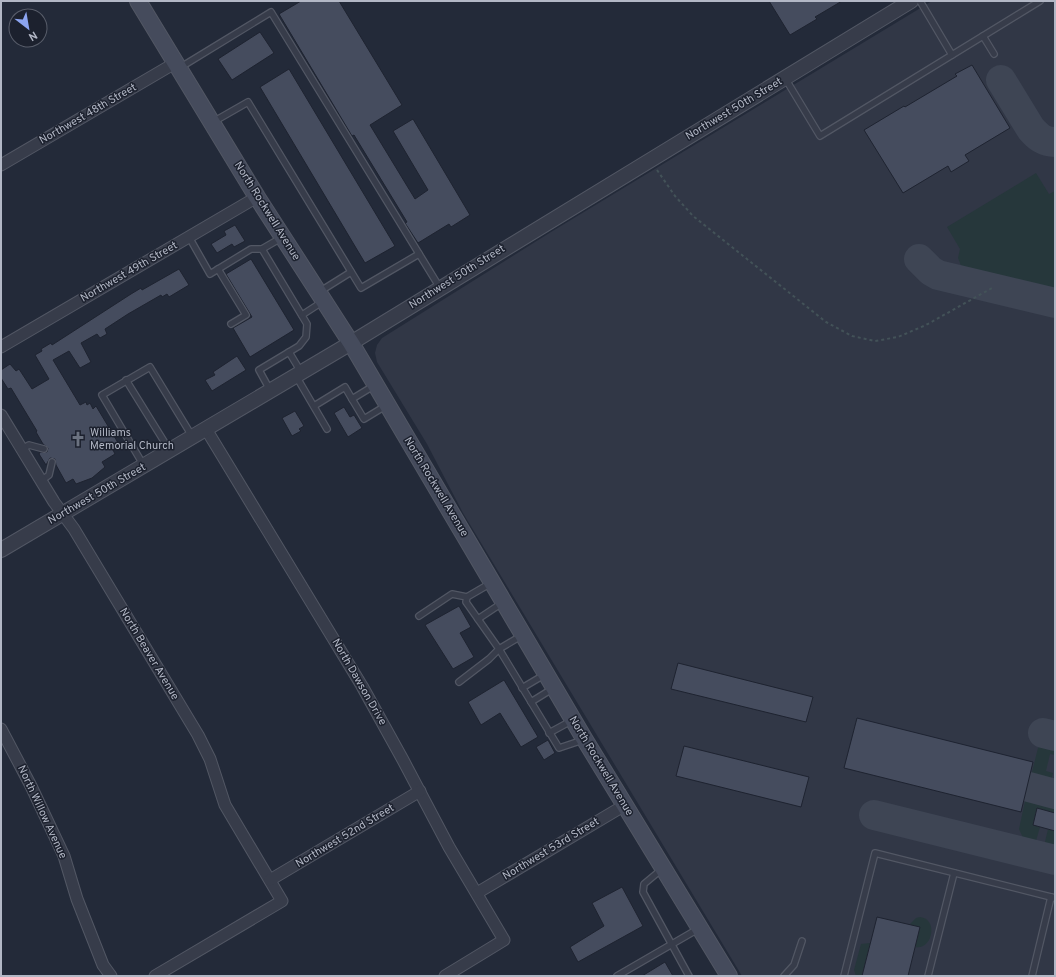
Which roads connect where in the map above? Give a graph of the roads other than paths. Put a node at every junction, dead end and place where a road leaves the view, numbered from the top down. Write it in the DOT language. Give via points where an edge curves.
graph roads {
  1 [pos="138,1"];
  2 [pos="911,1"];
  3 [pos="920,1"];
  4 [pos="1040,1"];
  5 [pos="983,36"];
  6 [pos="994,54"];
  7 [pos="952,55"];
  8 [pos="177,66"];
  9 [pos="785,78"];
  10 [pos="212,123"];
  11 [pos="1,165"];
  12 [pos="257,197"];
  13 [pos="283,236"];
  14 [pos="189,237"];
  15 [pos="262,249"];
  16 [pos="419,254"];
  17 [pos="218,269"];
  18 [pos="351,272"];
  19 [pos="440,288"];
  20 [pos="321,296"];
  21 [pos="302,315"];
  22 [pos="231,324"];
  23 [pos="351,343"];
  24 [pos="1,347"];
  25 [pos="289,352"];
  26 [pos="299,374"];
  27 [pos="126,380"];
  28 [pos="376,385"];
  29 [pos="271,391"];
  30 [pos="352,399"];
  31 [pos="388,405"];
  32 [pos="314,406"];
  33 [pos="1,415"];
  34 [pos="206,429"];
  35 [pos="327,429"];
  36 [pos="192,437"];
  37 [pos="22,449"];
  38 [pos="44,449"];
  39 [pos="170,451"];
  40 [pos="52,462"];
  41 [pos="144,466"];
  42 [pos="41,481"];
  43 [pos="62,514"];
  44 [pos="1,550"];
  45 [pos="492,582"];
  46 [pos="467,597"];
  47 [pos="504,602"];
  48 [pos="419,616"];
  49 [pos="478,619"];
  50 [pos="523,634"];
  51 [pos="499,649"];
  52 [pos="550,681"];
  53 [pos="459,682"];
  54 [pos="522,688"];
  55 [pos="531,702"];
  56 [pos="573,720"];
  57 [pos="1,729"];
  58 [pos="550,733"];
  59 [pos="585,740"];
  60 [pos="420,792"];
  61 [pos="625,805"];
  62 [pos="664,868"];
  63 [pos="954,873"];
  64 [pos="270,880"];
  65 [pos="477,893"];
  66 [pos="1053,898"];
  67 [pos="700,928"];
  68 [pos="802,941"];
  69 [pos="671,945"];
  70 [pos="111,976"];
  71 [pos="155,976"];
  72 [pos="445,976"];
  73 [pos="617,976"];
  74 [pos="689,976"];
  75 [pos="729,976"];
  76 [pos="784,976"];
  77 [pos="844,976"];
  78 [pos="928,976"];
  79 [pos="1032,976"];
  1 -- 8 [label="main road, North Rockwell Avenue"];
  2 -- 9 [label="street, Northwest 50th Street"];
  3 -- 7 [label="lane"];
  4 -- 5 [label="lane"];
  5 -- 6 [label="lane"];
  5 -- 7 [label="lane"];
  7 -- 9 [label="lane" via="820,136"];
  8 -- 10 [label="main road, North Rockwell Avenue"];
  8 -- 11 [label="street, Northwest 48th Street"];
  8 -- 16 [label="lane" via="270,12"];
  9 -- 19 [label="street, Northwest 50th Street"];
  10 -- 12 [label="main road, North Rockwell Avenue"];
  10 -- 18 [label="lane" via="248,102"];
  12 -- 13 [label="main road, North Rockwell Avenue"];
  12 -- 14 [label="street, Northwest 49th Street"];
  13 -- 15 [label="lane"];
  13 -- 20 [label="main road, North Rockwell Avenue"];
  14 -- 17 [label="lane" via="210,274"];
  14 -- 24 [label="street, Northwest 49th Street"];
  15 -- 17 [label="lane" via="251,250"];
  15 -- 21 [label="lane"];
  16 -- 18 [label="lane" via="360,288"];
  16 -- 19 [label="lane"];
  17 -- 22 [label="lane" via="246,315"];
  18 -- 20 [label="lane"];
  19 -- 23 [label="street, Northwest 50th Street"];
  20 -- 21 [label="lane"];
  20 -- 23 [label="main road, North Rockwell Avenue"];
  21 -- 25 [label="lane" via="307,324 306,337 299,346"];
  23 -- 26 [label="street, Northwest 50th Street"];
  23 -- 28 [label="main road, North Rockwell Avenue"];
  25 -- 26 [label="lane"];
  25 -- 29 [label="lane" via="259,370"];
  26 -- 29 [label="street, Northwest 50th Street"];
  26 -- 32 [label="lane"];
  27 -- 36 [label="lane" via="150,367"];
  27 -- 39 [label="lane"];
  27 -- 41 [label="lane" via="102,395"];
  28 -- 30 [label="lane"];
  28 -- 31 [label="main road, North Rockwell Avenue"];
  29 -- 34 [label="street, Northwest 50th Street"];
  30 -- 31 [label="lane" via="364,419"];
  30 -- 32 [label="lane" via="345,387"];
  31 -- 45 [label="main road, North Rockwell Avenue"];
  32 -- 35 [label="lane"];
  33 -- 37 [label="street, North Beaver Avenue"];
  34 -- 36 [label="street, Northwest 50th Street"];
  34 -- 60 [label="street, North Dawson Drive" via="362,686"];
  36 -- 39 [label="street, Northwest 50th Street"];
  37 -- 38 [label="lane" via="29,445"];
  37 -- 42 [label="street, North Beaver Avenue"];
  39 -- 41 [label="street, Northwest 50th Street"];
  40 -- 42 [label="lane" via="49,475"];
  41 -- 43 [label="street, Northwest 50th Street"];
  42 -- 43 [label="street, North Beaver Avenue"];
  43 -- 44 [label="street, Northwest 50th Street"];
  43 -- 64 [label="street, North Beaver Avenue" via="74,529 198,735 210,759 224,805"];
  45 -- 46 [label="lane"];
  45 -- 47 [label="main road, North Rockwell Avenue"];
  46 -- 48 [label="lane" via="452,594"];
  46 -- 49 [label="lane" via="466,602"];
  47 -- 49 [label="lane"];
  47 -- 50 [label="main road, North Rockwell Avenue"];
  49 -- 51 [label="lane"];
  50 -- 51 [label="lane"];
  50 -- 52 [label="main road, North Rockwell Avenue"];
  51 -- 53 [label="lane"];
  51 -- 54 [label="lane"];
  52 -- 54 [label="lane"];
  52 -- 55 [label="lane"];
  52 -- 56 [label="main road, North Rockwell Avenue"];
  54 -- 55 [label="lane"];
  55 -- 58 [label="lane"];
  56 -- 58 [label="lane"];
  56 -- 59 [label="main road, North Rockwell Avenue"];
  57 -- 70 [label="street, North Willow Avenue" via="64,856 77,899 103,965"];
  58 -- 59 [label="lane" via="559,748"];
  59 -- 61 [label="main road, North Rockwell Avenue"];
  60 -- 64 [label="street, Northwest 52nd Street"];
  60 -- 65 [label="street, North Dawson Drive" via="460,867"];
  61 -- 62 [label="main road, North Rockwell Avenue"];
  61 -- 65 [label="street, Northwest 53rd Street"];
  62 -- 67 [label="main road, North Rockwell Avenue"];
  62 -- 69 [label="lane" via="644,884 642,892"];
  63 -- 66 [label="lane"];
  63 -- 77 [label="lane" via="875,853"];
  63 -- 78 [label="lane"];
  64 -- 71 [label="street, North Beaver Avenue" via="282,901"];
  65 -- 72 [label="street, North Dawson Drive" via="504,940"];
  66 -- 79 [label="lane"];
  67 -- 69 [label="lane"];
  67 -- 75 [label="main road, North Rockwell Avenue"];
  68 -- 76 [label="lane" via="794,965"];
  69 -- 73 [label="lane"];
  69 -- 74 [label="lane"];
}
